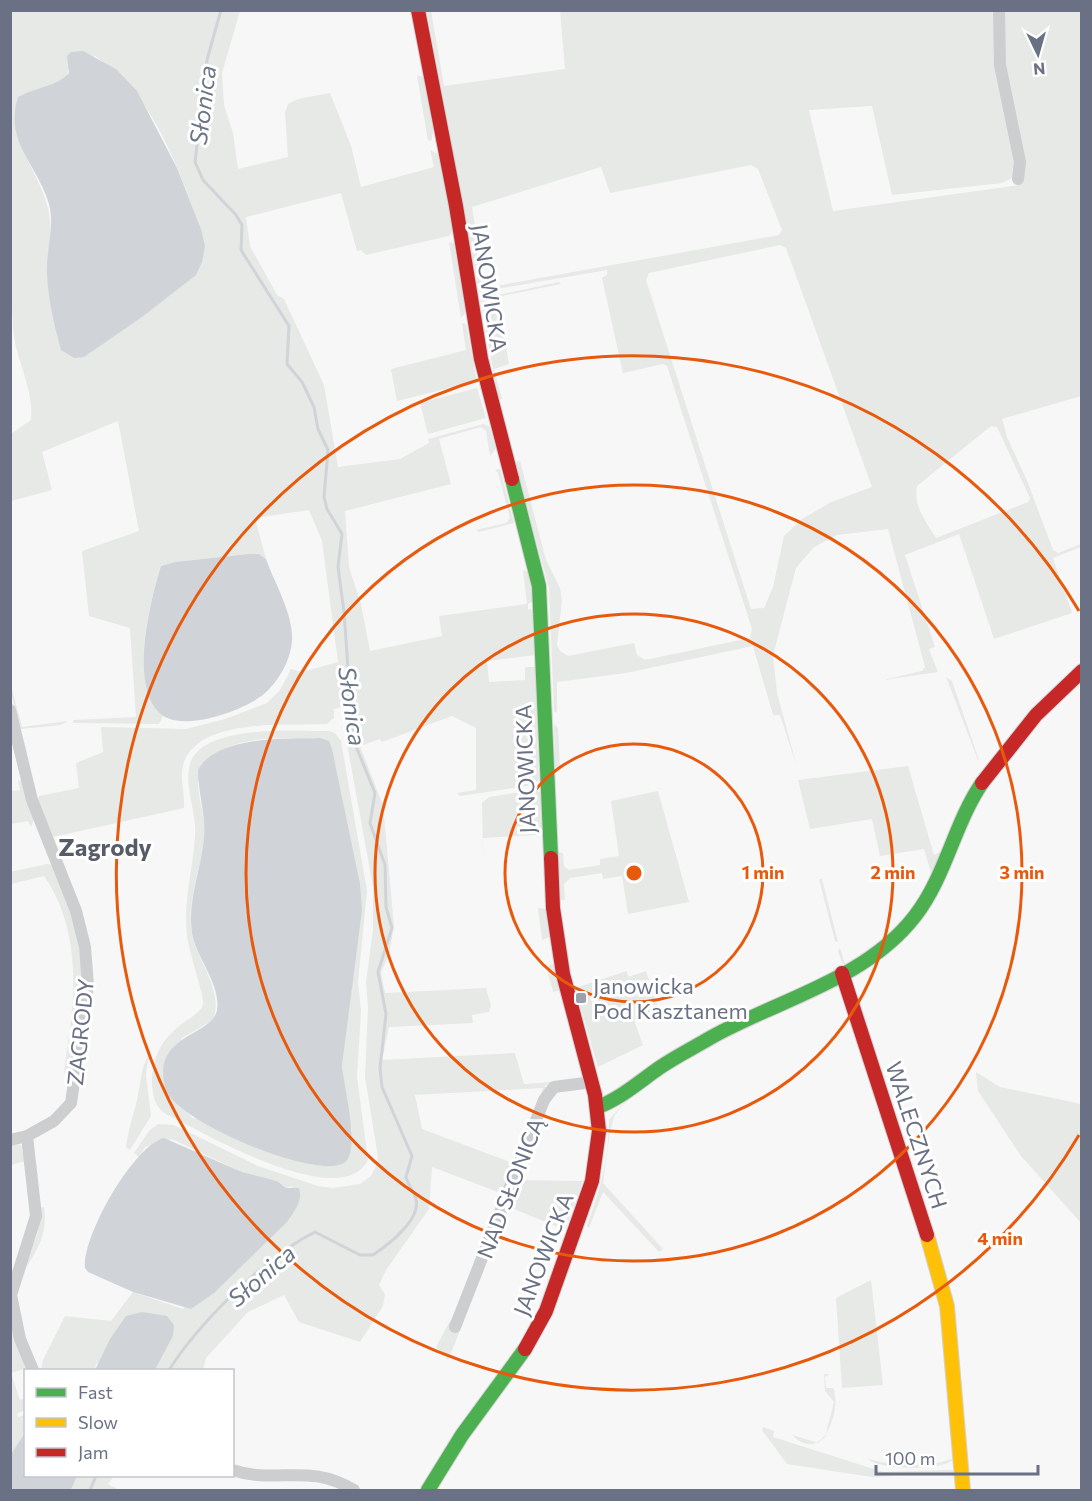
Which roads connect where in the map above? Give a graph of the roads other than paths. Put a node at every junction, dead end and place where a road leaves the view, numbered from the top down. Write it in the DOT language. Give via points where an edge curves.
graph roads {
  1 [pos="418,10"];
  2 [pos="999,10"];
  3 [pos="1018,179"];
  4 [pos="1082,671"];
  5 [pos="10,710"];
  6 [pos="842,973"];
  7 [pos="592,1082"];
  8 [pos="598,1107"];
  9 [pos="27,1136"];
  10 [pos="10,1140"];
  11 [pos="455,1327"];
  12 [pos="32,1369"];
  13 [pos="234,1471"];
  14 [pos="354,1491"];
  15 [pos="428,1491"];
  16 [pos="963,1491"];
  1 -- 7 [label="street, JANOWICKA" via="481,359 537,576 553,908 565,980"];
  2 -- 3 [label="street" via="1000,65 1021,169"];
  4 -- 6 [label="street" via="1042,710 980,784 914,918 881,950"];
  5 -- 9 [label="street, ZAGRODY" via="32,801 76,910 85,947 88,986 71,1103 54,1121"];
  6 -- 8 [label="street" via="748,1018"];
  6 -- 16 [label="street, WALECZNYCH" via="942,1282"];
  7 -- 8 [label="street, JANOWICKA"];
  7 -- 11 [label="street, NAD SŁONICĄ" via="554,1087 544,1100"];
  8 -- 15 [label="street, JANOWICKA" via="596,1167 546,1311 526,1347 468,1426"];
  9 -- 10 [label="street, ZAGRODY"];
  9 -- 12 [label="street" via="36,1216 11,1295 20,1339"];
  13 -- 14 [label="street" via="250,1475 313,1474 338,1481"];
}
